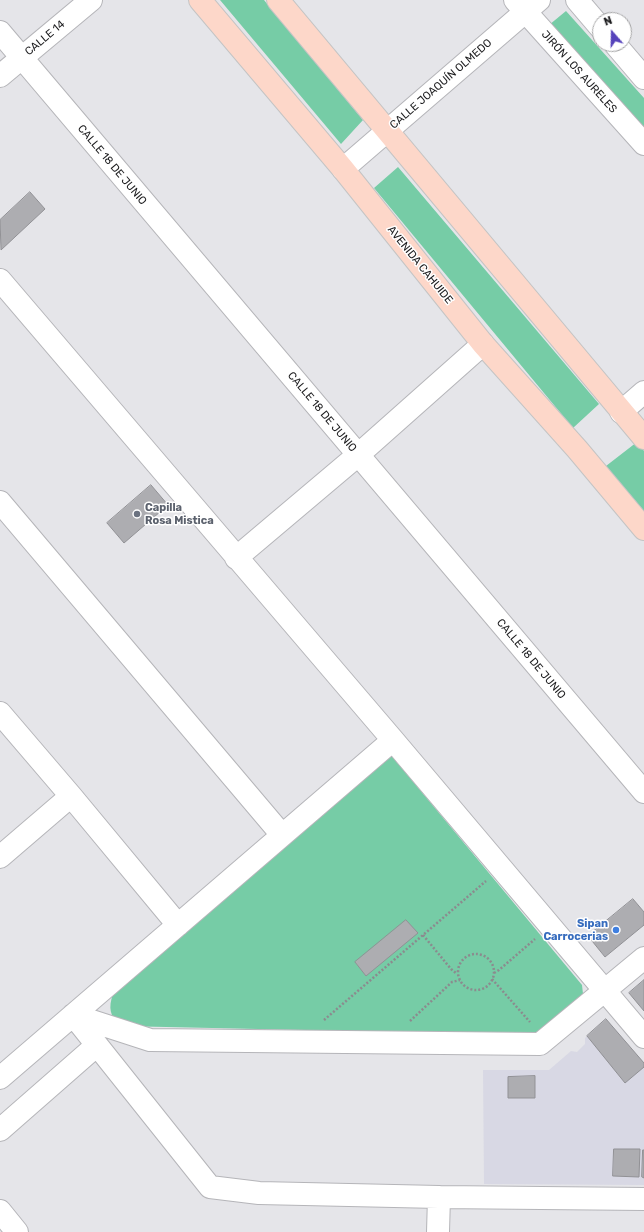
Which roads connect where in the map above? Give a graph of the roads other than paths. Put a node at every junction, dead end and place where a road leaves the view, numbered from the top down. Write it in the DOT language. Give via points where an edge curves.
graph roads {
  1 [pos="91,0"];
  2 [pos="200,0"];
  3 [pos="278,0"];
  4 [pos="576,0"];
  5 [pos="526,4"];
  6 [pos="592,18"];
  7 [pos="0,32"];
  8 [pos="622,52"];
  9 [pos="21,58"];
  10 [pos="0,76"];
  11 [pos="644,78"];
  12 [pos="387,131"];
  13 [pos="644,144"];
  14 [pos="343,168"];
  15 [pos="3,292"];
  16 [pos="483,344"];
  17 [pos="644,392"];
  18 [pos="621,412"];
  19 [pos="644,438"];
  20 [pos="358,455"];
  21 [pos="0,502"];
  22 [pos="644,529"];
  23 [pos="236,558"];
  24 [pos="0,713"];
  25 [pos="393,740"];
  26 [pos="644,792"];
  27 [pos="71,796"];
  28 [pos="282,836"];
  29 [pos="0,857"];
  30 [pos="178,925"];
  31 [pos="644,958"];
  32 [pos="605,992"];
  33 [pos="73,1016"];
  34 [pos="644,1037"];
  35 [pos="97,1045"];
  36 [pos="0,1078"];
  37 [pos="0,1130"];
  38 [pos="439,1197"];
  39 [pos="644,1199"];
  40 [pos="0,1213"];
  41 [pos="17,1232"];
  42 [pos="438,1232"];
  1 -- 9 [label="street, CALLE 14"];
  2 -- 14 [label="main road, AVENIDA CAHUIDE"];
  3 -- 12 [label="main road"];
  4 -- 6 [label="street"];
  5 -- 12 [label="street, CALLE JOAQUÍN OLMEDO"];
  5 -- 13 [label="street, JIRÓN LOS AURELES"];
  7 -- 9 [label="street, CALLE 18 DE JUNIO"];
  8 -- 11 [label="street"];
  9 -- 10 [label="street, CALLE 14"];
  9 -- 20 [label="street, CALLE 18 DE JUNIO"];
  12 -- 14 [label="street, CALLE JOAQUÍN OLMEDO"];
  12 -- 18 [label="main road"];
  14 -- 16 [label="main road, AVENIDA CAHUIDE"];
  15 -- 23 [label="street"];
  16 -- 20 [label="street"];
  16 -- 22 [label="main road, AVENIDA CAHUIDE"];
  17 -- 18 [label="street"];
  18 -- 19 [label="main road"];
  20 -- 23 [label="street"];
  20 -- 26 [label="street, CALLE 18 DE JUNIO"];
  21 -- 28 [label="street"];
  23 -- 25 [label="street"];
  24 -- 27 [label="street"];
  25 -- 28 [label="street"];
  25 -- 32 [label="street"];
  27 -- 29 [label="street"];
  27 -- 30 [label="street"];
  28 -- 30 [label="street"];
  30 -- 33 [label="street"];
  31 -- 32 [label="street"];
  32 -- 33 [label="street" via="540,1044 150,1040"];
  32 -- 34 [label="street"];
  33 -- 35 [label="street"];
  33 -- 36 [label="street"];
  35 -- 37 [label="street"];
  35 -- 38 [label="street" via="210,1187 259,1193"];
  38 -- 39 [label="street"];
  38 -- 42 [label="street"];
  40 -- 41 [label="street"];
}
